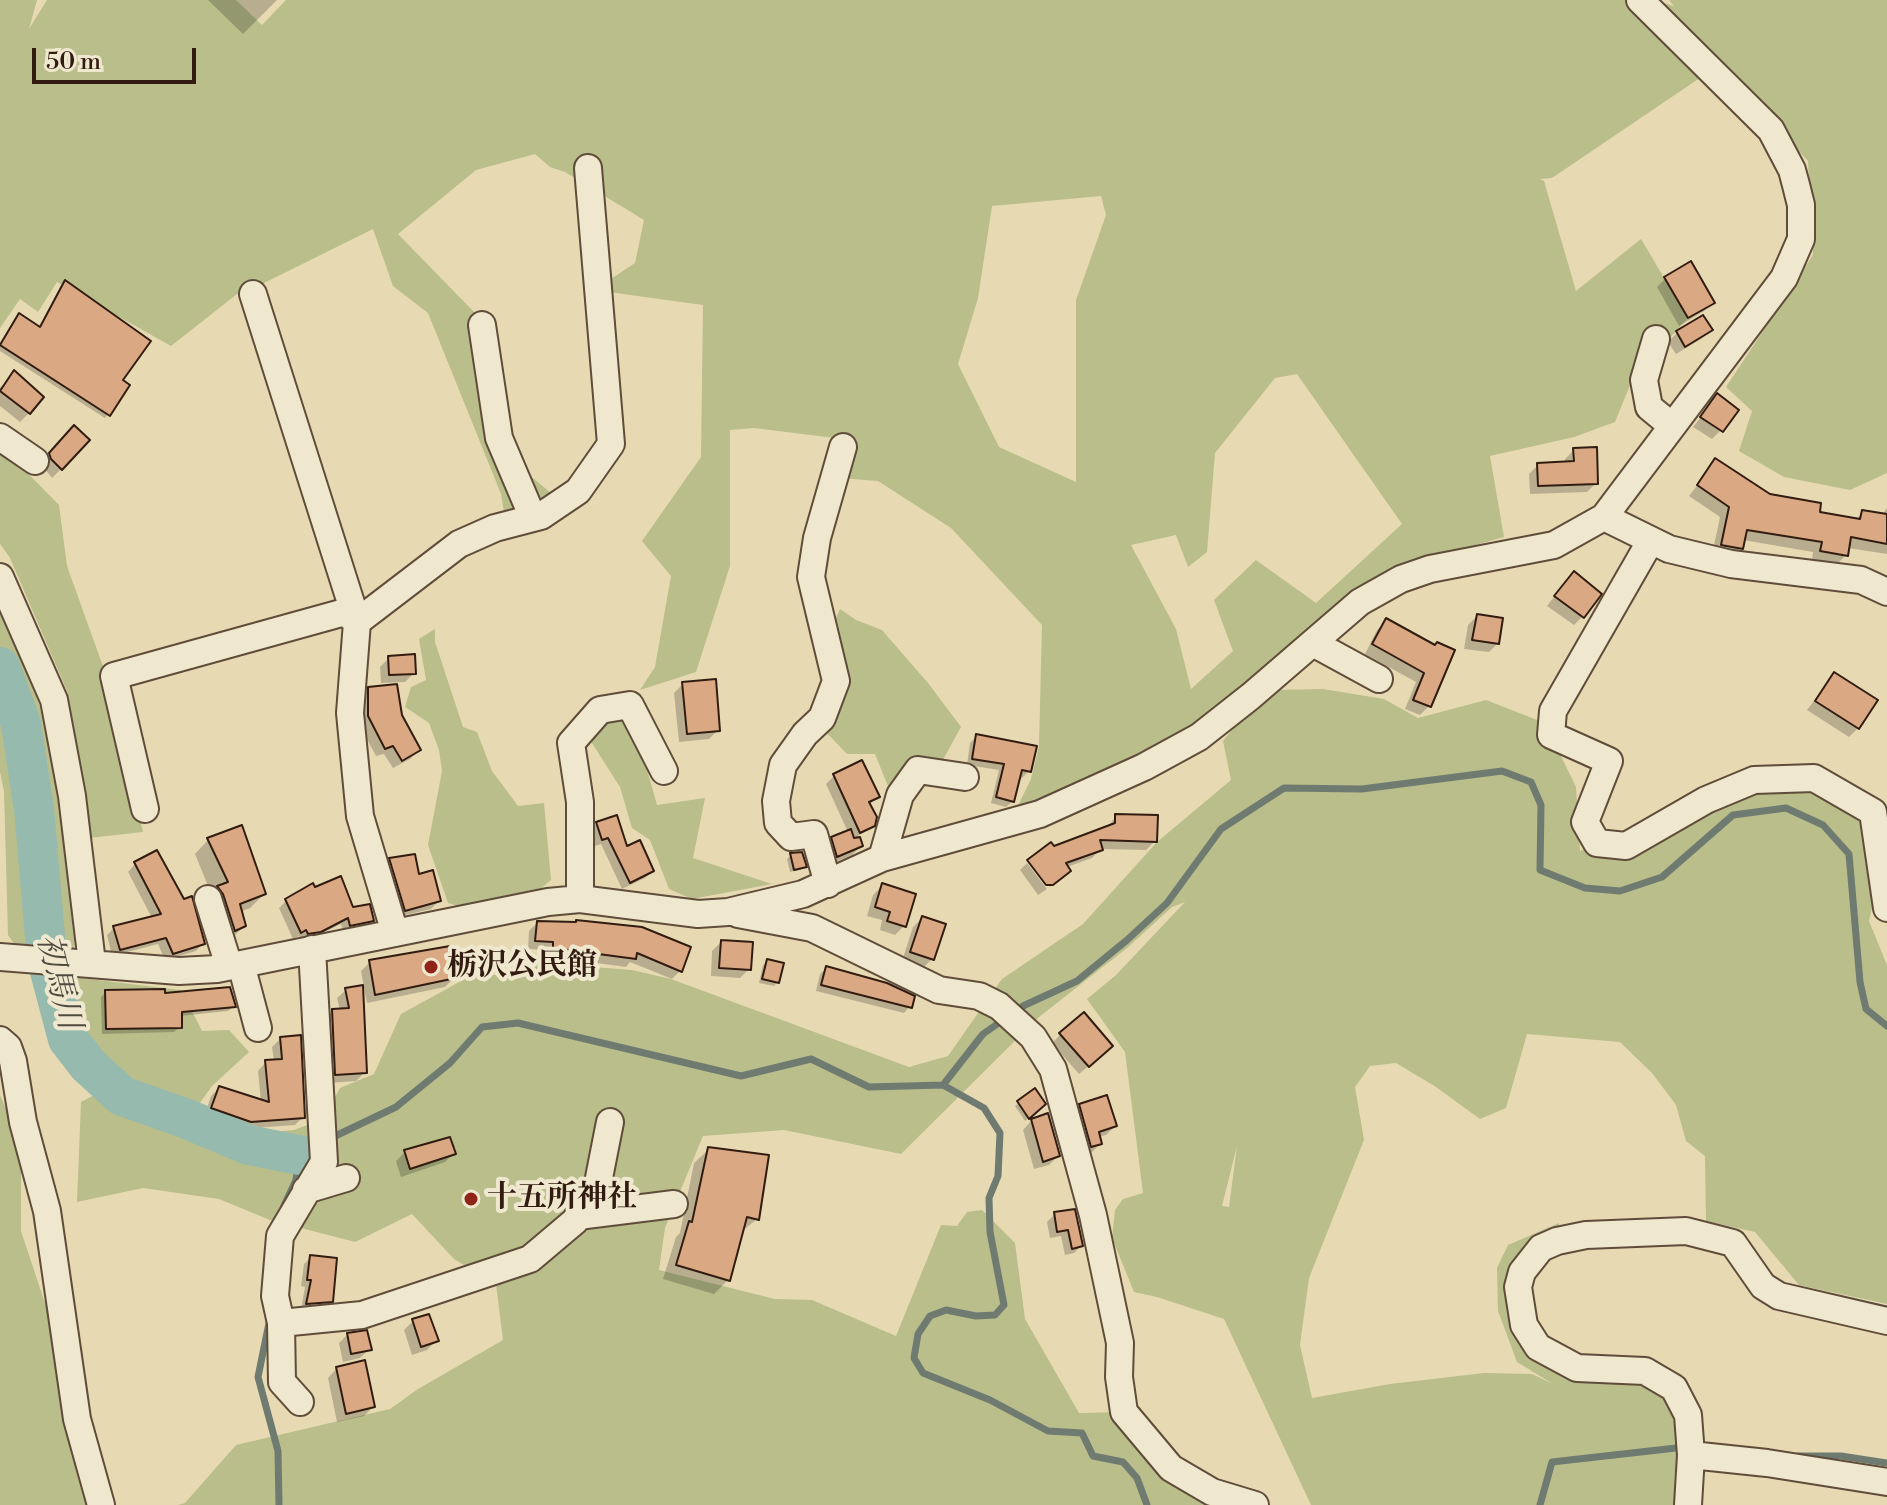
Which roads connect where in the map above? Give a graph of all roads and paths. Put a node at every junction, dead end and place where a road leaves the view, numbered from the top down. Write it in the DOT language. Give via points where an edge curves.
graph roads {
  1 [pos="1640,0"];
  2 [pos="588,168"];
  3 [pos="253,294"];
  4 [pos="482,325"];
  5 [pos="1656,339"];
  6 [pos="1672,426"];
  7 [pos="0,437"];
  8 [pos="843,447"];
  9 [pos="35,461"];
  10 [pos="1604,517"];
  11 [pos="533,518"];
  12 [pos="1651,540"];
  13 [pos="0,577"];
  14 [pos="1887,592"];
  15 [pos="357,622"];
  16 [pos="1313,643"];
  17 [pos="1379,679"];
  18 [pos="664,771"];
  19 [pos="965,777"];
  20 [pos="145,809"];
  21 [pos="882,858"];
  22 [pos="828,884"];
  23 [pos="208,899"];
  24 [pos="580,899"];
  25 [pos="1887,908"];
  26 [pos="728,912"];
  27 [pos="395,933"];
  28 [pos="312,949"];
  29 [pos="7,958"];
  30 [pos="84,963"];
  31 [pos="235,965"];
  32 [pos="258,1028"];
  33 [pos="0,1040"];
  34 [pos="610,1122"];
  35 [pos="346,1178"];
  36 [pos="306,1190"];
  37 [pos="674,1204"];
  38 [pos="578,1216"];
  39 [pos="1887,1321"];
  40 [pos="281,1323"];
  41 [pos="300,1402"];
  42 [pos="1691,1455"];
  43 [pos="1887,1482"];
  44 [pos="101,1505"];
  45 [pos="1255,1505"];
  46 [pos="1688,1505"];
  1 -- 6 [label="street" via="1771,130 1792,170 1801,205 1801,239 1784,278"];
  2 -- 11 [label="street" via="611,444 578,491"];
  3 -- 15 [label="street"];
  4 -- 11 [label="street" via="499,438"];
  5 -- 6 [label="street" via="1644,380 1649,407"];
  6 -- 10 [label="street"];
  7 -- 9 [label="street"];
  8 -- 22 [label="street" via="811,577 836,681 822,718 783,765 776,801 778,823 791,837 814,834"];
  10 -- 12 [label="street"];
  10 -- 16 [label="street" via="1554,545 1401,579 1360,602"];
  11 -- 15 [label="street" via="459,544"];
  12 -- 14 [label="street" via="1731,564 1861,580"];
  12 -- 25 [label="street" via="1553,711 1551,735 1609,761 1585,822 1597,843 1626,846 1706,800 1754,780 1814,778 1873,812"];
  13 -- 30 [label="street" via="54,700 72,796"];
  15 -- 20 [label="street" via="345,612 114,676"];
  15 -- 27 [label="street" via="350,713 360,816"];
  16 -- 17 [label="street"];
  16 -- 21 [label="street" via="1199,737 1144,767 1040,814"];
  18 -- 24 [label="street" via="630,705 600,710 571,743 580,802"];
  19 -- 21 [label="street" via="918,770 900,795"];
  21 -- 22 [label="street"];
  22 -- 26 [label="street"];
  23 -- 31 [label="street"];
  24 -- 26 [label="street" via="687,913"];
  24 -- 27 [label="street"];
  26 -- 45 [label="street" via="812,928 939,990 979,996 999,1006 1033,1037 1053,1069 1108,1278 1120,1343 1124,1412 1171,1468 1212,1492"];
  27 -- 28 [label="street"];
  28 -- 31 [label="street"];
  28 -- 36 [label="street" via="324,1162"];
  29 -- 30 [label="street"];
  30 -- 31 [label="street" via="179,971"];
  31 -- 32 [label="street"];
  33 -- 44 [label="street" via="13,1061 47,1211 77,1419"];
  34 -- 38 [label="street" via="598,1183"];
  35 -- 36 [label="street"];
  36 -- 40 [label="street" via="280,1236 275,1296"];
  37 -- 38 [label="street"];
  38 -- 40 [label="street" via="530,1259 362,1315"];
  39 -- 42 [label="street" via="1779,1296 1763,1286 1733,1243 1686,1231 1586,1235 1541,1248 1522,1272 1518,1287 1524,1325 1538,1347 1577,1368 1645,1371 1674,1388 1688,1415"];
  40 -- 41 [label="street" via="282,1382"];
  42 -- 43 [label="street"];
  42 -- 46 [label="street"];
}
